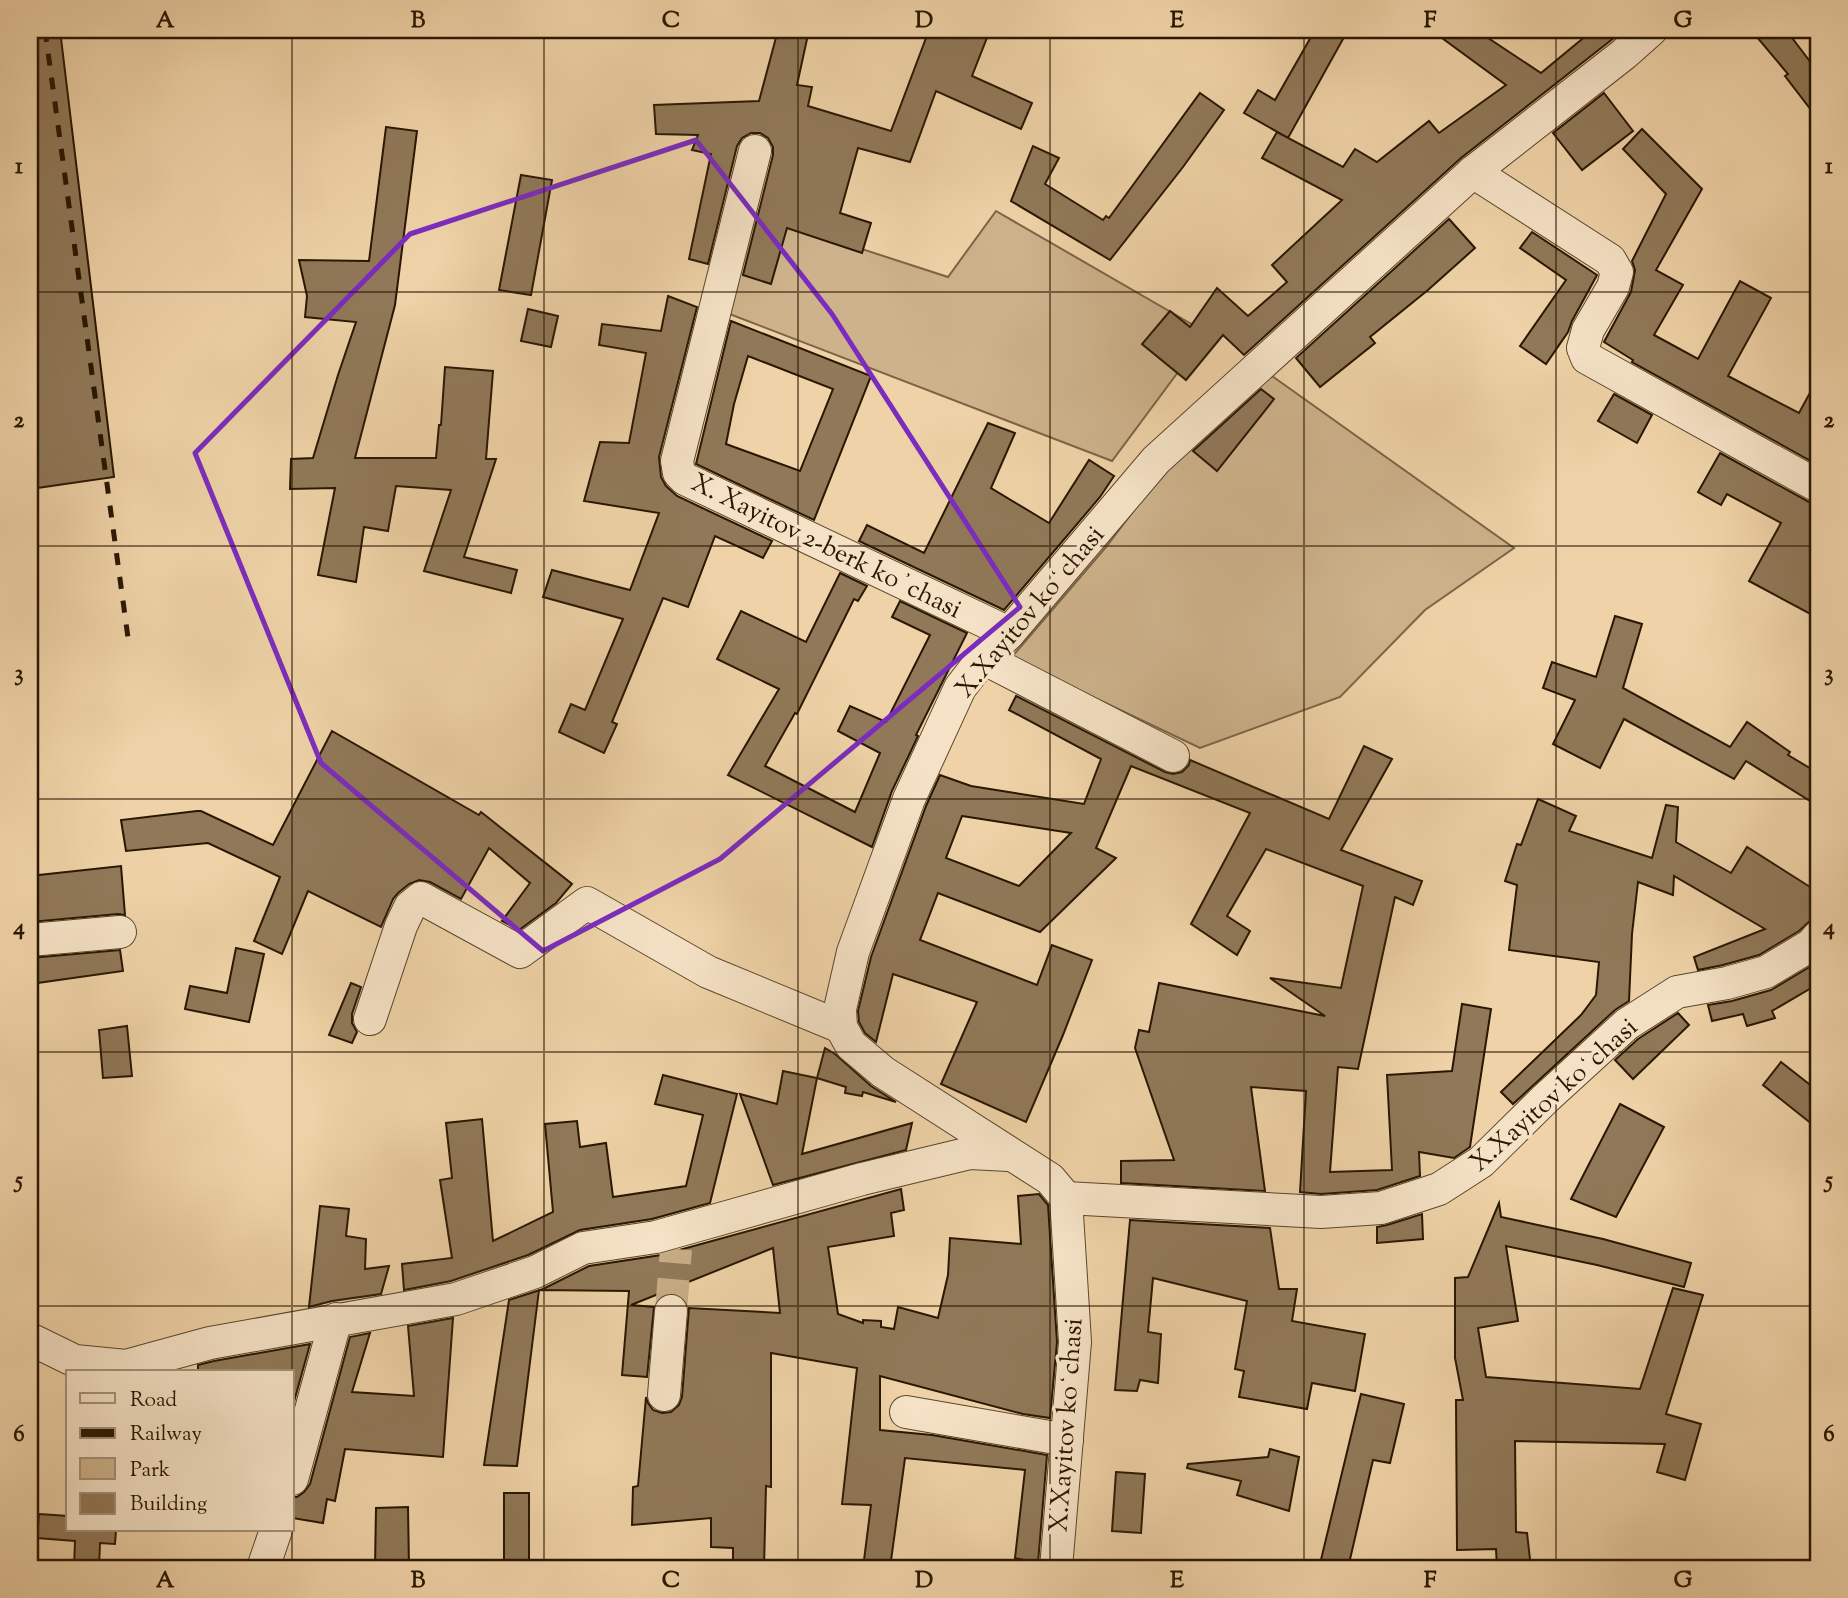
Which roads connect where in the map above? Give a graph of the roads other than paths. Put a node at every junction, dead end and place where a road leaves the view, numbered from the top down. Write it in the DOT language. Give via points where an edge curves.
graph roads {
  1 [pos="1651,30"];
  2 [pos="755,151"];
  3 [pos="1473,172"];
  4 [pos="1818,486"];
  5 [pos="1009,633"];
  6 [pos="983,658"];
  7 [pos="1173,756"];
  8 [pos="120,932"];
  9 [pos="1818,937"];
  10 [pos="30,940"];
  11 [pos="370,1018"];
  12 [pos="841,1027"];
  13 [pos="1010,1155"];
  14 [pos="1066,1198"];
  15 [pos="671,1311"];
  16 [pos="337,1319"];
  17 [pos="30,1339"];
  18 [pos="664,1395"];
  19 [pos="906,1412"];
  20 [pos="1067,1440"];
  21 [pos="294,1472"];
  22 [pos="274,1532"];
  23 [pos="263,1568"];
  24 [pos="1056,1568"];
  1 -- 3 [label="street, X.Xayitov koʻchasi"];
  2 -- 5 [label="street, X. Xayitov 2-berk koʼchasi" via="677,461 679,472 685,479"];
  3 -- 4 [label="street" via="1610,260 1618,272 1588,330 1583,348 1587,358"];
  3 -- 5 [label="street, X.Xayitov koʻchasi" via="1156,460"];
  5 -- 6 [label="street, X.Xayitov koʻchasi"];
  6 -- 7 [label="street"];
  6 -- 12 [label="street, X.Xayitov koʻchasi" via="960,688 909,799 853,952 840,1009"];
  8 -- 10 [label="street"];
  9 -- 14 [label="street, X.Xayitov koʻchasi" via="1766,972 1677,992 1627,1024 1481,1162 1439,1189 1381,1208 1321,1212"];
  11 -- 12 [label="street" via="401,926 410,907 421,898 520,952 587,903 708,972"];
  12 -- 13 [label="street" via="851,1045 883,1072"];
  13 -- 14 [label="street" via="1051,1179"];
  13 -- 16 [label="street" via="970,1153 862,1179 677,1240 656,1237 583,1248 536,1272 456,1298"];
  14 -- 20 [label="street, X.Xayitov koʻchasi" via="1075,1342"];
  15 -- 18 [label="street"];
  16 -- 17 [label="street" via="210,1343 126,1366 75,1361"];
  16 -- 21 [label="street"];
  19 -- 20 [label="street"];
  20 -- 24 [label="street, X.Xayitov koʻchasi"];
  22 -- 23 [label="street"];
}
